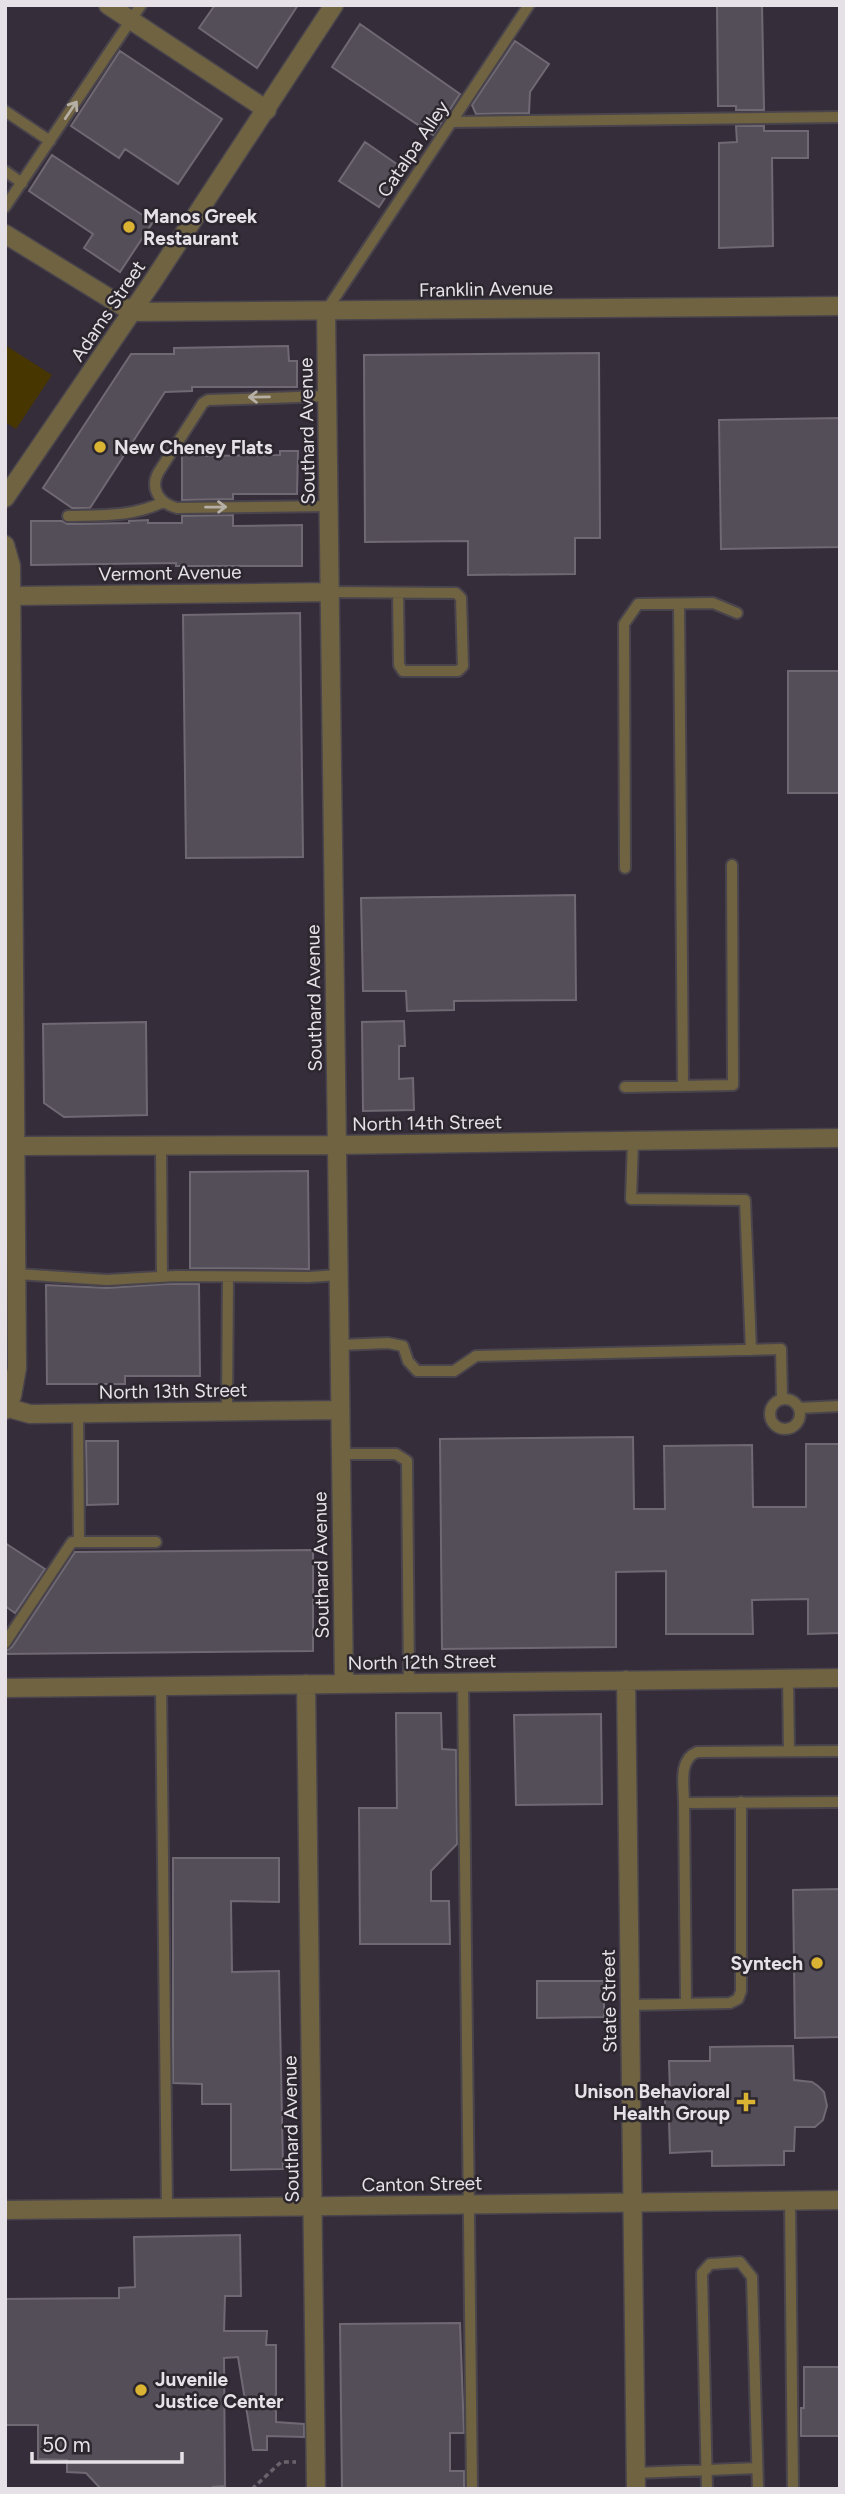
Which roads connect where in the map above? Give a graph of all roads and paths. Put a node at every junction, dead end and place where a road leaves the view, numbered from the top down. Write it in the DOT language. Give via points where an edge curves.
graph roads {
  1 [pos="108,5"];
  2 [pos="334,5"];
  3 [pos="530,5"];
  4 [pos="136,13"];
  5 [pos="267,110"];
  6 [pos="5,111"];
  7 [pos="840,117"];
  8 [pos="452,122"];
  9 [pos="50,141"];
  10 [pos="5,171"];
  11 [pos="22,183"];
  12 [pos="5,207"];
  13 [pos="5,234"];
  14 [pos="840,306"];
  15 [pos="326,311"];
  16 [pos="132,312"];
  17 [pos="327,396"];
  18 [pos="5,498"];
  19 [pos="163,502"];
  20 [pos="329,506"];
  21 [pos="68,516"];
  22 [pos="5,545"];
  23 [pos="330,592"];
  24 [pos="398,593"];
  25 [pos="11,596"];
  26 [pos="679,604"];
  27 [pos="737,613"];
  28 [pos="732,865"];
  29 [pos="625,868"];
  30 [pos="683,1086"];
  31 [pos="625,1087"];
  32 [pos="10,1121"];
  33 [pos="840,1138"];
  34 [pos="633,1141"];
  35 [pos="161,1145"];
  36 [pos="337,1145"];
  37 [pos="16,1146"];
  38 [pos="13,1264"];
  39 [pos="339,1275"];
  40 [pos="162,1277"];
  41 [pos="229,1277"];
  42 [pos="340,1345"];
  43 [pos="751,1350"];
  44 [pos="782,1399"];
  45 [pos="840,1406"];
  46 [pos="799,1408"];
  47 [pos="6,1409"];
  48 [pos="340,1410"];
  49 [pos="227,1412"];
  50 [pos="78,1413"];
  51 [pos="341,1454"];
  52 [pos="79,1542"];
  53 [pos="156,1542"];
  54 [pos="5,1643"];
  55 [pos="788,1678"];
  56 [pos="840,1678"];
  57 [pos="626,1680"];
  58 [pos="463,1682"];
  59 [pos="410,1683"];
  60 [pos="306,1684"];
  61 [pos="344,1684"];
  62 [pos="161,1686"];
  63 [pos="5,1688"];
  64 [pos="789,1751"];
  65 [pos="840,1751"];
  66 [pos="741,1802"];
  67 [pos="840,1802"];
  68 [pos="684,1803"];
  69 [pos="686,2004"];
  70 [pos="630,2006"];
  71 [pos="840,2200"];
  72 [pos="790,2201"];
  73 [pos="632,2204"];
  74 [pos="468,2205"];
  75 [pos="313,2206"];
  76 [pos="167,2208"];
  77 [pos="5,2210"];
  78 [pos="296,2462"];
  79 [pos="757,2469"];
  80 [pos="708,2472"];
  81 [pos="635,2481"];
  82 [pos="251,2489"];
  83 [pos="316,2489"];
  84 [pos="472,2489"];
  85 [pos="708,2489"];
  86 [pos="758,2489"];
  87 [pos="793,2489"];
  1 -- 4 [label="street"];
  2 -- 5 [label="street, Adams Street"];
  3 -- 8 [label="lane, Catalpa Alley"];
  4 -- 5 [label="street"];
  9 -- 4 [label="lane, one-way"];
  5 -- 16 [label="street, Adams Street"];
  6 -- 9 [label="lane"];
  7 -- 8 [label="lane"];
  8 -- 15 [label="lane, Catalpa Alley"];
  9 -- 11 [label="lane"];
  10 -- 11 [label="lane"];
  11 -- 12 [label="lane"];
  13 -- 16 [label="street"];
  14 -- 15 [label="street, Franklin Avenue"];
  15 -- 16 [label="street, Franklin Avenue"];
  15 -- 17 [label="street, Southard Avenue"];
  16 -- 18 [label="street, Adams Street"];
  17 -- 19 [label="lane, one-way" via="208,400 155,477 155,491"];
  17 -- 20 [label="street, Southard Avenue"];
  19 -- 20 [label="lane, one-way" via="177,508"];
  19 -- 21 [label="lane" via="126,514"];
  20 -- 23 [label="street, Southard Avenue"];
  22 -- 25 [label="street" via="11,566"];
  23 -- 24 [label="lane"];
  23 -- 25 [label="street, Vermont Avenue"];
  23 -- 36 [label="street, Southard Avenue"];
  24 -- 24 [label="lane" via="456,593 461,598 463,666 458,671 403,671 399,665"];
  25 -- 32 [label="street"];
  26 -- 27 [label="lane" via="713,603"];
  26 -- 29 [label="lane" via="638,604 624,624"];
  26 -- 30 [label="lane"];
  28 -- 30 [label="lane" via="733,1085"];
  30 -- 31 [label="lane"];
  32 -- 37 [label="street"];
  33 -- 34 [label="street, North 14th Street"];
  34 -- 36 [label="street, North 14th Street"];
  34 -- 43 [label="lane" via="631,1199 745,1200"];
  35 -- 36 [label="street, North 14th Street"];
  35 -- 37 [label="street, North 14th Street"];
  35 -- 40 [label="lane"];
  36 -- 39 [label="street, Southard Avenue"];
  37 -- 38 [label="street"];
  38 -- 40 [label="lane" via="107,1280"];
  38 -- 47 [label="street" via="17,1368"];
  39 -- 41 [label="lane"];
  39 -- 42 [label="street, Southard Avenue"];
  40 -- 41 [label="lane"];
  41 -- 49 [label="lane"];
  42 -- 43 [label="lane" via="403,1346 417,1371 454,1371 476,1356"];
  42 -- 48 [label="street, Southard Avenue"];
  43 -- 44 [label="lane" via="781,1349"];
  44 -- 46 [label="lane"];
  44 -- 46 [label="lane" via="769,1413 780,1429 798,1423"];
  45 -- 46 [label="lane"];
  47 -- 50 [label="street, North 13th Street" via="30,1414"];
  48 -- 49 [label="street, North 13th Street"];
  48 -- 51 [label="street, Southard Avenue"];
  49 -- 50 [label="street, North 13th Street"];
  50 -- 52 [label="lane"];
  51 -- 59 [label="lane" via="396,1454 407,1461"];
  51 -- 61 [label="street, Southard Avenue"];
  52 -- 53 [label="lane"];
  52 -- 54 [label="lane" via="72,1542"];
  55 -- 56 [label="street, North 12th Street"];
  55 -- 57 [label="street, North 12th Street"];
  55 -- 64 [label="lane"];
  57 -- 58 [label="street, North 12th Street"];
  57 -- 70 [label="street, State Street"];
  58 -- 59 [label="street, North 12th Street"];
  58 -- 74 [label="lane"];
  59 -- 61 [label="street, North 12th Street"];
  60 -- 61 [label="street, North 12th Street"];
  60 -- 62 [label="street, North 12th Street"];
  60 -- 75 [label="street, Southard Avenue"];
  62 -- 63 [label="street, North 12th Street"];
  62 -- 76 [label="lane"];
  64 -- 65 [label="lane"];
  64 -- 68 [label="lane" via="689,1755"];
  66 -- 67 [label="lane"];
  66 -- 68 [label="lane"];
  66 -- 69 [label="lane" via="741,1991 730,2003"];
  68 -- 69 [label="lane"];
  69 -- 70 [label="lane"];
  70 -- 73 [label="street, State Street"];
  71 -- 72 [label="street, Canton Street"];
  72 -- 73 [label="street, Canton Street"];
  72 -- 87 [label="lane"];
  73 -- 74 [label="street, Canton Street"];
  73 -- 81 [label="street, State Street"];
  74 -- 75 [label="street, Canton Street"];
  74 -- 84 [label="lane"];
  75 -- 76 [label="street, Canton Street"];
  75 -- 83 [label="street, Southard Avenue"];
  76 -- 77 [label="street, Canton Street"];
  78 -- 82 [label="path" via="281,2462"];
  79 -- 80 [label="lane"];
  79 -- 80 [label="lane" via="752,2277 740,2262 710,2264 702,2273"];
  79 -- 86 [label="lane"];
  80 -- 81 [label="lane"];
  80 -- 85 [label="lane"];
}
